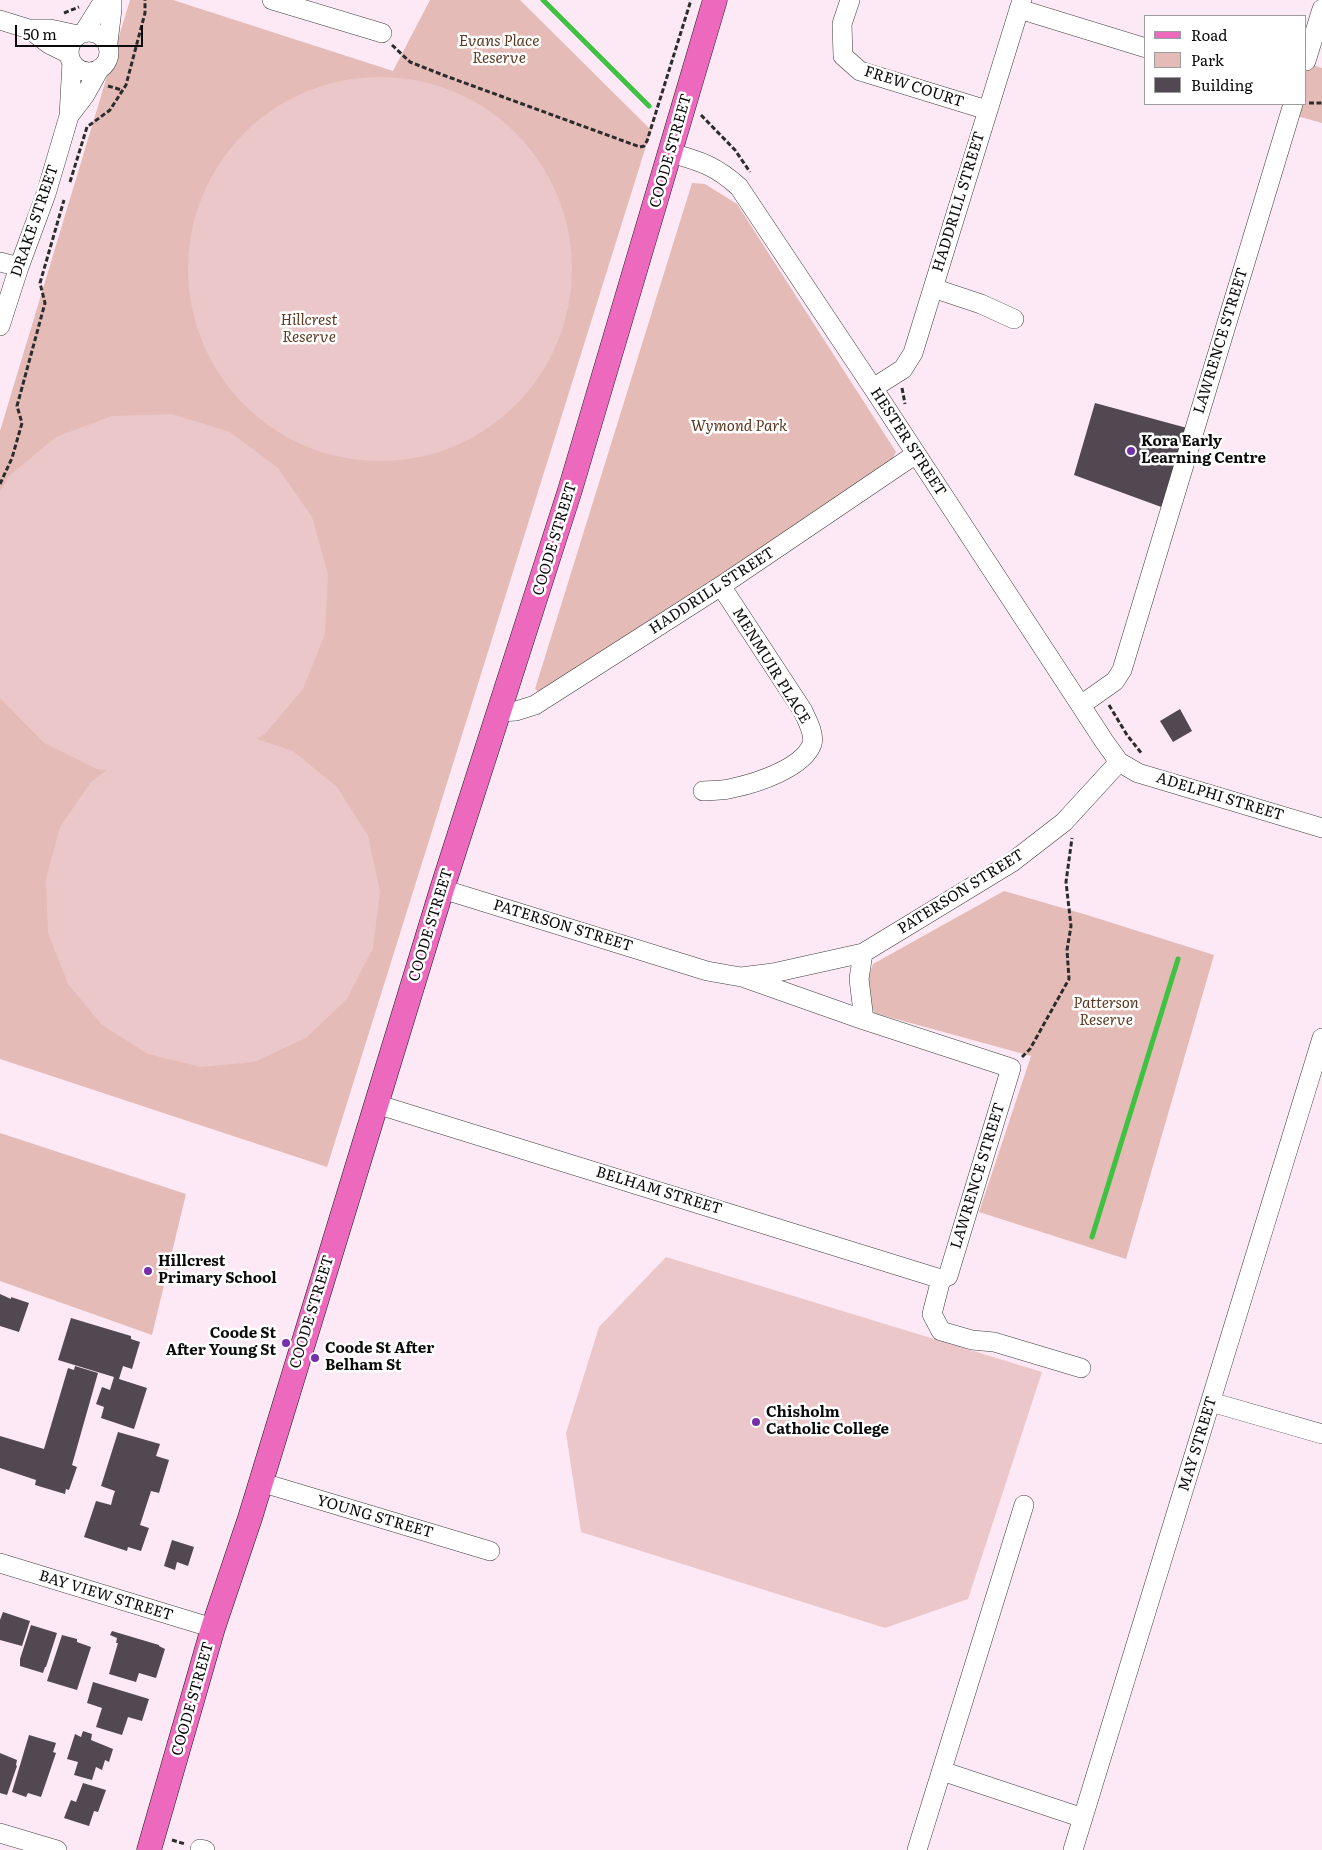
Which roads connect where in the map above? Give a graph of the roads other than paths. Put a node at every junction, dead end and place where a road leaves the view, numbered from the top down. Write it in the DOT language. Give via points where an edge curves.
graph roads {
  1 [pos="104,0"];
  2 [pos="112,0"];
  3 [pos="272,0"];
  4 [pos="715,0"];
  5 [pos="850,0"];
  6 [pos="1020,4"];
  7 [pos="1322,9"];
  8 [pos="0,20"];
  9 [pos="29,29"];
  10 [pos="81,33"];
  11 [pos="382,33"];
  12 [pos="108,43"];
  13 [pos="1144,47"];
  14 [pos="71,58"];
  15 [pos="1307,59"];
  16 [pos="100,68"];
  17 [pos="1293,105"];
  18 [pos="987,110"];
  19 [pos="69,116"];
  20 [pos="671,153"];
  21 [pos="0,262"];
  22 [pos="19,267"];
  23 [pos="932,288"];
  24 [pos="1014,319"];
  25 [pos="0,326"];
  26 [pos="873,388"];
  27 [pos="916,454"];
  28 [pos="721,586"];
  29 [pos="1081,705"];
  30 [pos="499,712"];
  31 [pos="1119,762"];
  32 [pos="703,791"];
  33 [pos="1322,828"];
  34 [pos="442,889"];
  35 [pos="863,952"];
  36 [pos="741,977"];
  37 [pos="864,1020"];
  38 [pos="1322,1038"];
  39 [pos="1011,1068"];
  40 [pos="376,1104"];
  41 [pos="941,1278"];
  42 [pos="1081,1368"];
  43 [pos="1211,1402"];
  44 [pos="1322,1434"];
  45 [pos="260,1482"];
  46 [pos="1024,1504"];
  47 [pos="490,1551"];
  48 [pos="0,1563"];
  49 [pos="213,1628"];
  50 [pos="942,1771"];
  51 [pos="1083,1818"];
  52 [pos="0,1833"];
  53 [pos="151,1842"];
  54 [pos="200,1849"];
  55 [pos="57,1850"];
  56 [pos="205,1850"];
  57 [pos="917,1850"];
  58 [pos="1073,1850"];
  1 -- 10 [label="street, DRAKE STREET"];
  2 -- 12 [label="street, DRAKE STREET"];
  3 -- 11 [label="street"];
  4 -- 20 [label="main road, COODE STREET"];
  5 -- 18 [label="street, FREW COURT" via="842,24 843,56 860,71"];
  6 -- 13 [label="street"];
  6 -- 18 [label="street, HADDRILL STREET"];
  7 -- 15 [label="street"];
  8 -- 9 [label="street"];
  9 -- 10 [label="street" via="50,28"];
  9 -- 14 [label="street"];
  10 -- 12 [label="street" via="98,33"];
  10 -- 14 [label="street, DRAKE STREET" via="71,43"];
  12 -- 16 [label="street, DRAKE STREET" via="108,60"];
  14 -- 16 [label="street" via="76,67 88,72"];
  14 -- 19 [label="street, DRAKE STREET"];
  16 -- 19 [label="street, DRAKE STREET"];
  17 -- 29 [label="street, LAWRENCE STREET" via="1122,670 1115,681"];
  18 -- 23 [label="street, HADDRILL STREET"];
  19 -- 22 [label="street, DRAKE STREET" via="46,194"];
  20 -- 26 [label="street, HESTER STREET" via="700,161 723,173 739,187"];
  20 -- 30 [label="main road, COODE STREET" via="570,490"];
  21 -- 22 [label="street"];
  22 -- 25 [label="street, DRAKE STREET"];
  23 -- 24 [label="street"];
  23 -- 26 [label="street, HADDRILL STREET" via="909,362"];
  26 -- 27 [label="street, HESTER STREET"];
  27 -- 28 [label="street, HADDRILL STREET"];
  27 -- 29 [label="street, HESTER STREET"];
  28 -- 30 [label="street, HADDRILL STREET" via="535,705"];
  28 -- 32 [label="street, MENMUIR PLACE" via="803,711 812,732 812,743 803,757 775,776 732,789"];
  29 -- 31 [label="street, HESTER STREET"];
  30 -- 34 [label="main road, COODE STREET"];
  31 -- 33 [label="street, ADELPHI STREET" via="1138,773"];
  31 -- 35 [label="street, PATERSON STREET" via="1064,822 1011,863"];
  34 -- 36 [label="street, PATERSON STREET" via="707,971"];
  34 -- 40 [label="main road, COODE STREET"];
  35 -- 36 [label="street, PATERSON STREET" via="773,973"];
  35 -- 37 [label="street" via="859,979"];
  36 -- 37 [label="street, PATERSON STREET"];
  37 -- 39 [label="street, PATERSON STREET"];
  38 -- 43 [label="street, MAY STREET"];
  39 -- 41 [label="street, LAWRENCE STREET" via="948,1276"];
  40 -- 41 [label="street, BELHAM STREET"];
  40 -- 45 [label="main road, COODE STREET"];
  41 -- 42 [label="street" via="932,1314 941,1331 972,1340 994,1342"];
  43 -- 44 [label="street"];
  43 -- 51 [label="street, MAY STREET"];
  45 -- 47 [label="street, YOUNG STREET"];
  45 -- 49 [label="main road, COODE STREET"];
  46 -- 50 [label="street"];
  48 -- 49 [label="street, BAY VIEW STREET"];
  49 -- 53 [label="main road, COODE STREET"];
  50 -- 51 [label="street"];
  50 -- 57 [label="street"];
  51 -- 58 [label="street, MAY STREET"];
  52 -- 55 [label="street"];
  54 -- 56 [label="street"];
}
